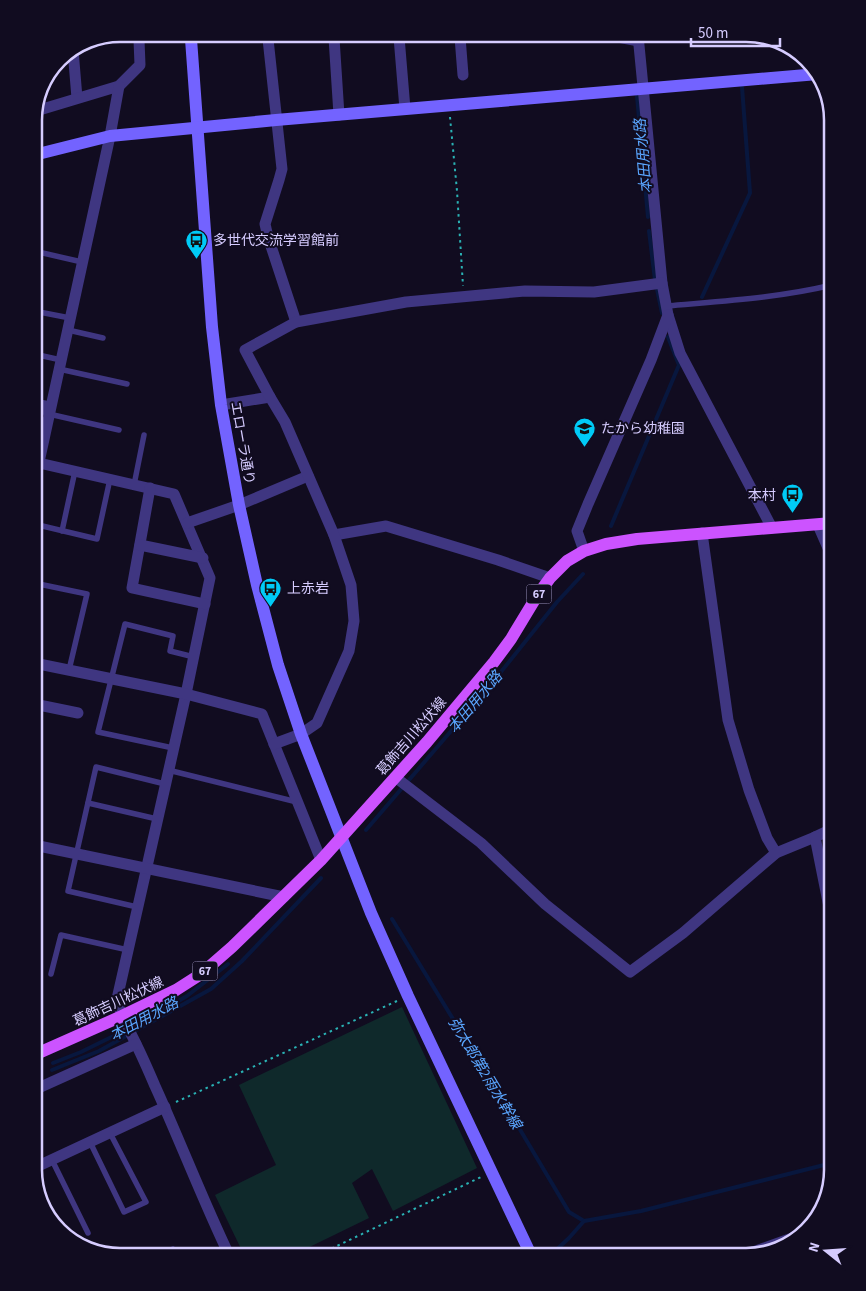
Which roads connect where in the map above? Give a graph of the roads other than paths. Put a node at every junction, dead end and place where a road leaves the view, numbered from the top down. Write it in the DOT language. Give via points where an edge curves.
graph roads {
  1 [pos="139,42"];
  2 [pos="191,42"];
  3 [pos="268,42"];
  4 [pos="334,42"];
  5 [pos="399,42"];
  6 [pos="460,43"];
  7 [pos="639,43"];
  8 [pos="74,58"];
  9 [pos="463,75"];
  10 [pos="808,75"];
  11 [pos="119,86"];
  12 [pos="644,90"];
  13 [pos="77,98"];
  14 [pos="44,109"];
  15 [pos="405,110"];
  16 [pos="339,115"];
  17 [pos="276,120"];
  18 [pos="197,127"];
  19 [pos="110,136"];
  20 [pos="43,153"];
  21 [pos="43,253"];
  22 [pos="82,262"];
  23 [pos="662,283"];
  24 [pos="824,287"];
  25 [pos="667,310"];
  26 [pos="43,314"];
  27 [pos="296,322"];
  28 [pos="69,324"];
  29 [pos="103,338"];
  30 [pos="43,357"];
  31 [pos="60,364"];
  32 [pos="127,384"];
  33 [pos="270,396"];
  34 [pos="221,405"];
  35 [pos="43,406"];
  36 [pos="49,414"];
  37 [pos="119,430"];
  38 [pos="144,435"];
  39 [pos="43,445"];
  40 [pos="43,464"];
  41 [pos="75,471"];
  42 [pos="308,476"];
  43 [pos="110,479"];
  44 [pos="134,484"];
  45 [pos="150,488"];
  46 [pos="239,505"];
  47 [pos="187,523"];
  48 [pos="824,524"];
  49 [pos="818,525"];
  50 [pos="43,526"];
  51 [pos="772,528"];
  52 [pos="62,531"];
  53 [pos="702,533"];
  54 [pos="334,535"];
  55 [pos="824,539"];
  56 [pos="140,545"];
  57 [pos="584,551"];
  58 [pos="203,558"];
  59 [pos="550,578"];
  60 [pos="43,585"];
  61 [pos="205,604"];
  62 [pos="194,657"];
  63 [pos="42,665"];
  64 [pos="69,670"];
  65 [pos="111,678"];
  66 [pos="186,694"];
  67 [pos="42,706"];
  68 [pos="78,713"];
  69 [pos="301,734"];
  70 [pos="274,744"];
  71 [pos="173,748"];
  72 [pos="168,770"];
  73 [pos="395,777"];
  74 [pos="165,784"];
  75 [pos="298,802"];
  76 [pos="88,803"];
  77 [pos="157,820"];
  78 [pos="824,833"];
  79 [pos="815,837"];
  80 [pos="342,838"];
  81 [pos="42,846"];
  82 [pos="776,853"];
  83 [pos="77,854"];
  84 [pos="321,860"];
  85 [pos="146,868"];
  86 [pos="824,882"];
  87 [pos="284,897"];
  88 [pos="137,907"];
  89 [pos="128,950"];
  90 [pos="51,974"];
  91 [pos="122,1016"];
  92 [pos="136,1044"];
  93 [pos="42,1052"];
  94 [pos="42,1086"];
  95 [pos="164,1107"];
  96 [pos="110,1132"];
  97 [pos="90,1142"];
  98 [pos="52,1160"];
  99 [pos="42,1164"];
  100 [pos="88,1233"];
  101 [pos="226,1248"];
  102 [pos="528,1248"];
  1 -- 11 [label="street" via="140,64"];
  2 -- 18 [label="street, エローラ通り"];
  3 -- 17 [label="street"];
  4 -- 16 [label="street"];
  5 -- 15 [label="street"];
  6 -- 9 [label="street"];
  7 -- 12 [label="street"];
  8 -- 13 [label="street"];
  10 -- 12 [label="street"];
  11 -- 13 [label="street"];
  11 -- 19 [label="street"];
  12 -- 15 [label="street"];
  12 -- 23 [label="street"];
  13 -- 14 [label="street"];
  15 -- 16 [label="street"];
  16 -- 17 [label="street"];
  17 -- 18 [label="street"];
  17 -- 27 [label="street" via="282,169 265,224"];
  18 -- 19 [label="street"];
  18 -- 34 [label="street, エローラ通り"];
  19 -- 20 [label="street"];
  19 -- 22 [label="street"];
  21 -- 22 [label="lane"];
  22 -- 28 [label="street"];
  23 -- 25 [label="street"];
  23 -- 27 [label="street" via="594,292 525,291 406,302"];
  24 -- 25 [label="lane"];
  25 -- 51 [label="street" via="680,353"];
  25 -- 57 [label="street" via="651,360 577,531"];
  26 -- 28 [label="lane"];
  27 -- 33 [label="street" via="245,350"];
  28 -- 29 [label="lane"];
  28 -- 31 [label="street"];
  30 -- 31 [label="lane"];
  31 -- 32 [label="lane"];
  31 -- 36 [label="street"];
  33 -- 34 [label="street"];
  33 -- 42 [label="street"];
  34 -- 46 [label="street, エローラ通り"];
  35 -- 36 [label="street"];
  36 -- 37 [label="lane"];
  36 -- 39 [label="street"];
  38 -- 44 [label="lane"];
  40 -- 41 [label="street"];
  41 -- 43 [label="street"];
  41 -- 52 [label="lane"];
  42 -- 46 [label="street"];
  42 -- 54 [label="street"];
  43 -- 44 [label="street"];
  43 -- 52 [label="lane" via="97,539"];
  44 -- 45 [label="street"];
  45 -- 47 [label="street" via="174,494"];
  45 -- 56 [label="street"];
  46 -- 47 [label="street"];
  46 -- 69 [label="street, エローラ通り" via="278,665"];
  47 -- 58 [label="street"];
  48 -- 49 [label="main road, 葛飾吉川松伏線 / 67"];
  49 -- 51 [label="main road, 葛飾吉川松伏線 / 67"];
  49 -- 55 [label="street"];
  50 -- 52 [label="lane"];
  51 -- 53 [label="main road, 葛飾吉川松伏線 / 67"];
  53 -- 57 [label="main road, 葛飾吉川松伏線 / 67" via="637,539"];
  53 -- 82 [label="street" via="728,720 749,790"];
  54 -- 59 [label="street" via="386,526"];
  54 -- 69 [label="street" via="352,585 354,622 349,651 317,723"];
  56 -- 58 [label="street"];
  56 -- 61 [label="street" via="132,588"];
  57 -- 59 [label="main road, 葛飾吉川松伏線 / 67" via="567,561"];
  58 -- 61 [label="street" via="210,578"];
  59 -- 73 [label="main road, 葛飾吉川松伏線 / 67" via="494,662"];
  60 -- 64 [label="lane" via="87,594"];
  61 -- 62 [label="street"];
  62 -- 65 [label="lane" via="170,651 174,636 125,624"];
  62 -- 66 [label="street"];
  63 -- 64 [label="street"];
  64 -- 65 [label="street"];
  65 -- 66 [label="street"];
  65 -- 71 [label="lane" via="98,732"];
  66 -- 70 [label="street" via="262,714"];
  66 -- 71 [label="street"];
  67 -- 68 [label="street"];
  69 -- 70 [label="street"];
  69 -- 80 [label="street, エローラ通り"];
  70 -- 75 [label="street"];
  71 -- 72 [label="street"];
  72 -- 74 [label="street"];
  72 -- 75 [label="lane"];
  73 -- 80 [label="main road, 葛飾吉川松伏線 / 67"];
  73 -- 82 [label="street" via="482,843 545,904 630,972 683,934"];
  74 -- 76 [label="lane" via="96,767"];
  74 -- 77 [label="street"];
  75 -- 84 [label="street"];
  76 -- 77 [label="lane"];
  76 -- 83 [label="lane"];
  77 -- 85 [label="street"];
  78 -- 79 [label="street"];
  79 -- 82 [label="street"];
  79 -- 86 [label="street"];
  80 -- 84 [label="main road, 葛飾吉川松伏線 / 67"];
  80 -- 102 [label="street, エローラ通り" via="408,996"];
  81 -- 83 [label="street"];
  83 -- 85 [label="street"];
  83 -- 88 [label="lane" via="68,891"];
  84 -- 87 [label="main road, 葛飾吉川松伏線 / 67"];
  85 -- 87 [label="street"];
  85 -- 88 [label="street"];
  87 -- 91 [label="main road, 葛飾吉川松伏線 / 67" via="201,974"];
  88 -- 89 [label="street"];
  89 -- 90 [label="lane" via="61,934"];
  89 -- 91 [label="street" via="116,999"];
  91 -- 92 [label="street"];
  91 -- 93 [label="main road, 葛飾吉川松伏線 / 67"];
  92 -- 94 [label="street"];
  92 -- 95 [label="street"];
  95 -- 96 [label="street"];
  95 -- 101 [label="street"];
  96 -- 97 [label="street"];
  96 -- 97 [label="lane" via="146,1202 124,1212"];
  97 -- 98 [label="street"];
  98 -- 99 [label="street"];
  98 -- 100 [label="lane"];
}
